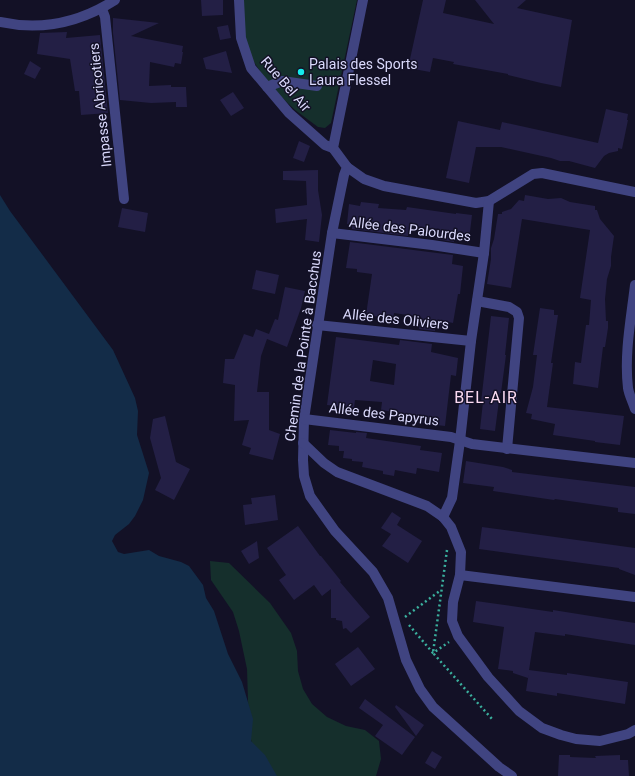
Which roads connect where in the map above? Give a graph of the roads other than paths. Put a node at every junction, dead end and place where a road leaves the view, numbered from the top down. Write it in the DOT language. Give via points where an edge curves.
graph roads {
  1 [pos="115,0"];
  2 [pos="239,0"];
  3 [pos="363,0"];
  4 [pos="102,8"];
  5 [pos="0,22"];
  6 [pos="317,86"];
  7 [pos="267,87"];
  8 [pos="333,148"];
  9 [pos="347,167"];
  10 [pos="635,192"];
  11 [pos="124,199"];
  12 [pos="489,201"];
  13 [pos="332,233"];
  14 [pos="484,253"];
  15 [pos="635,285"];
  16 [pos="477,301"];
  17 [pos="317,326"];
  18 [pos="471,341"];
  19 [pos="635,409"];
  20 [pos="304,418"];
  21 [pos="460,441"];
  22 [pos="303,443"];
  23 [pos="507,449"];
  24 [pos="635,463"];
  25 [pos="443,517"];
  26 [pos="460,576"];
  27 [pos="635,597"];
  28 [pos="635,730"];
  29 [pos="512,776"];
  1 -- 4 [label="street"];
  2 -- 7 [label="street, Rue Bel Air" via="242,38 251,68"];
  3 -- 8 [label="street"];
  4 -- 5 [label="street" via="62,23 18,26"];
  4 -- 11 [label="street, Impasse Abricotiers"];
  6 -- 7 [label="street" via="282,81"];
  7 -- 8 [label="street, Rue Bel Air" via="290,113 325,145"];
  8 -- 9 [label="street"];
  9 -- 12 [label="street" via="364,179 384,186 476,203"];
  9 -- 13 [label="street, Chemin de la Pointe à Bacchus"];
  10 -- 12 [label="street" via="542,173 533,174"];
  12 -- 14 [label="street"];
  13 -- 14 [label="street, Allée des Palourdes"];
  13 -- 17 [label="street, Chemin de la Pointe à Bacchus"];
  14 -- 16 [label="street"];
  15 -- 19 [label="street" via="627,358 628,389"];
  16 -- 18 [label="street"];
  16 -- 23 [label="street" via="509,307 517,312 519,318"];
  17 -- 18 [label="street, Allée des Oliviers"];
  17 -- 20 [label="street, Chemin de la Pointe à Bacchus"];
  18 -- 21 [label="street"];
  20 -- 21 [label="street, Allée des Papyrus" via="451,437"];
  20 -- 22 [label="street, Chemin de la Pointe à Bacchus"];
  21 -- 23 [label="street, Allée des Papyrus"];
  21 -- 25 [label="street" via="452,498"];
  22 -- 25 [label="street" via="337,472 427,506"];
  22 -- 29 [label="street, Chemin de la Pointe à Bacchus" via="304,476 310,496 335,531 373,572 388,598 406,660 420,689 433,707"];
  23 -- 24 [label="street, Allée des Papyrus"];
  25 -- 26 [label="street" via="451,527 461,552"];
  26 -- 27 [label="street"];
  26 -- 28 [label="street" via="453,602 452,621 458,636 488,677 519,711 542,728 576,740 600,741"];
}
